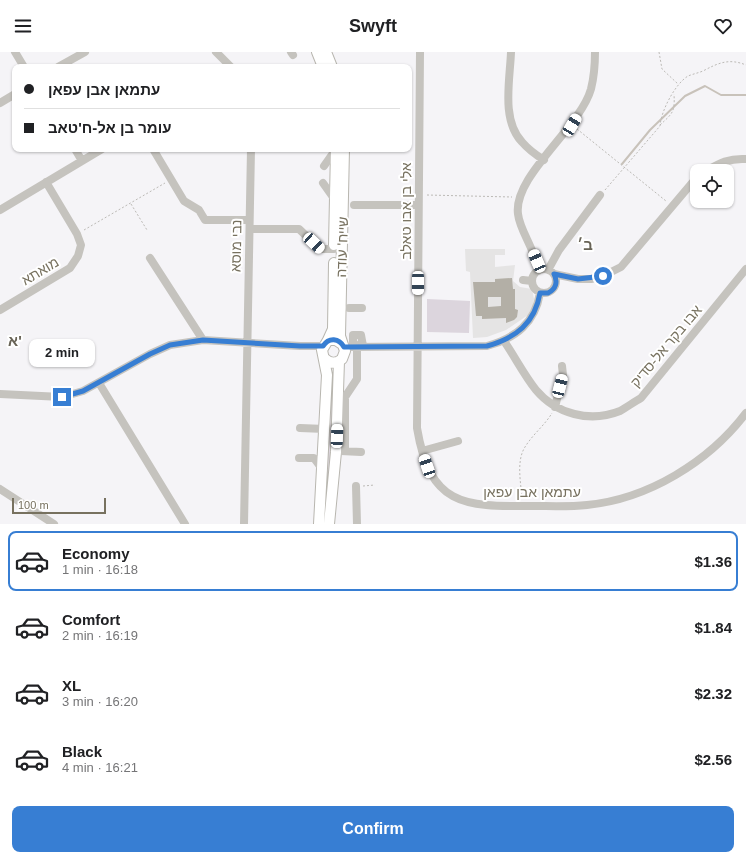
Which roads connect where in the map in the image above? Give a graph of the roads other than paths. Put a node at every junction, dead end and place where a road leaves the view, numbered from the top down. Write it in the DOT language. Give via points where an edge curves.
graph roads {
  1 [pos="15,52"];
  2 [pos="85,52"];
  3 [pos="216,52"];
  4 [pos="318,52"];
  5 [pos="326,52"];
  6 [pos="420,52"];
  7 [pos="511,52"];
  8 [pos="595,52"];
  9 [pos="22,64"];
  10 [pos="63,64"];
  11 [pos="228,64"];
  12 [pos="322,64"];
  13 [pos="331,64"];
  14 [pos="12,96"];
  15 [pos="0,103"];
  16 [pos="77,152"];
  17 [pos="97,152"];
  18 [pos="155,152"];
  19 [pos="251,152"];
  20 [pos="334,152"];
  21 [pos="336,152"];
  22 [pos="344,152"];
  23 [pos="746,159"];
  24 [pos="544,160"];
  25 [pos="82,161"];
  26 [pos="718,164"];
  27 [pos="324,166"];
  28 [pos="46,182"];
  29 [pos="323,183"];
  30 [pos="690,185"];
  31 [pos="600,195"];
  32 [pos="335,200"];
  33 [pos="354,205"];
  34 [pos="418,205"];
  35 [pos="0,210"];
  36 [pos="250,220"];
  37 [pos="250,229"];
  38 [pos="334,249"];
  39 [pos="150,258"];
  40 [pos="746,269"];
  41 [pos="546,271"];
  42 [pos="570,278"];
  43 [pos="523,280"];
  44 [pos="532,281"];
  45 [pos="556,284"];
  46 [pos="540,293"];
  47 [pos="349,308"];
  48 [pos="362,308"];
  49 [pos="0,310"];
  50 [pos="357,335"];
  51 [pos="203,340"];
  52 [pos="504,341"];
  53 [pos="248,344"];
  54 [pos="360,346"];
  55 [pos="418,346"];
  56 [pos="324,350"];
  57 [pos="342,352"];
  58 [pos="562,366"];
  59 [pos="99,383"];
  60 [pos="0,394"];
  61 [pos="340,397"];
  62 [pos="554,407"];
  63 [pos="746,413"];
  64 [pos="300,428"];
  65 [pos="326,429"];
  66 [pos="458,441"];
  67 [pos="341,451"];
  68 [pos="422,451"];
  69 [pos="361,452"];
  70 [pos="299,458"];
  71 [pos="324,470"];
  72 [pos="356,486"];
  73 [pos="0,489"];
  74 [pos="54,524"];
  75 [pos="185,524"];
  76 [pos="244,524"];
  77 [pos="319,524"];
  78 [pos="330,524"];
  79 [pos="357,524"];
  1 -- 9 [label="street"];
  2 -- 10 [label="street"];
  3 -- 11 [label="street"];
  4 -- 12 [label="main road"];
  5 -- 13 [label="main road"];
  6 -- 34 [label="street, אלי בן אבו טאלב"];
  7 -- 24 [label="street" via="509,110 512,127 521,142"];
  8 -- 24 [label="street" via="591,89 572,125"];
  14 -- 15 [label="street"];
  16 -- 25 [label="street"];
  17 -- 25 [label="street"];
  18 -- 36 [label="street" via="184,201 198,210 206,220"];
  19 -- 36 [label="street, נבי מוסא"];
  20 -- 27 [label="street"];
  21 -- 32 [label="main road, שייח' עודה"];
  22 -- 57 [label="main road, שייח' עודה" via="345,294 340,336"];
  23 -- 26 [label="street" via="735,158"];
  24 -- 41 [label="street" via="526,184 520,197 518,214 537,261"];
  25 -- 28 [label="street"];
  28 -- 35 [label="street"];
  28 -- 49 [label="street, מואתא" via="78,234 81,245 78,256 70,268"];
  29 -- 32 [label="street"];
  30 -- 42 [label="street" via="621,267 591,279"];
  31 -- 41 [label="street"];
  32 -- 38 [label="main road, שייח' עודה"];
  33 -- 34 [label="street"];
  34 -- 55 [label="street, אלי בן אבו טאלב"];
  36 -- 37 [label="street, נבי מוסא"];
  37 -- 38 [label="street" via="299,229 320,248"];
  37 -- 53 [label="street, נבי מוסא"];
  38 -- 56 [label="main road, שייח' עודה" via="333,329"];
  39 -- 51 [label="street"];
  40 -- 62 [label="street, אבו בקר אל-סדיק" via="641,398 620,411 600,416 579,416"];
  41 -- 42 [label="street"];
  41 -- 44 [label="street"];
  41 -- 45 [label="street"];
  42 -- 45 [label="street"];
  43 -- 44 [label="street"];
  44 -- 46 [label="street" via="534,288"];
  45 -- 46 [label="street" via="548,293"];
  46 -- 52 [label="street" via="538,306 531,319"];
  47 -- 48 [label="street"];
  50 -- 54 [label="street" via="353,342"];
  51 -- 53 [label="street"];
  51 -- 59 [label="street" via="170,345"];
  52 -- 55 [label="street" via="487,346"];
  52 -- 62 [label="street, אבו בקר אל-סדיק" via="537,390"];
  53 -- 56 [label="street" via="300,346"];
  53 -- 76 [label="street, נבי מוסא"];
  54 -- 55 [label="street"];
  54 -- 57 [label="street"];
  54 -- 61 [label="street" via="357,379"];
  55 -- 68 [label="street, עתמאן אבן עפאן" via="417,428"];
  56 -- 57 [label="main road" via="330,362"];
  56 -- 57 [label="main road" via="336,340"];
  56 -- 65 [label="main road, שייח' עודה" via="327,375"];
  57 -- 61 [label="main road, שייח' עודה"];
  58 -- 62 [label="street"];
  59 -- 60 [label="street" via="62,397"];
  59 -- 75 [label="street"];
  61 -- 67 [label="main road, שייח' עודה"];
  63 -- 68 [label="street, עתמאן אבן עפאן" via="736,427 682,472 629,495 587,505 473,505 450,495 431,475"];
  64 -- 65 [label="street"];
  65 -- 71 [label="main road, שייח' עודה"];
  66 -- 68 [label="street"];
  67 -- 69 [label="street"];
  67 -- 78 [label="main road, שייח' עודה"];
  70 -- 71 [label="street" via="314,458"];
  71 -- 77 [label="main road, שייח' עודה"];
  72 -- 79 [label="street"];
  73 -- 74 [label="street"];
}
